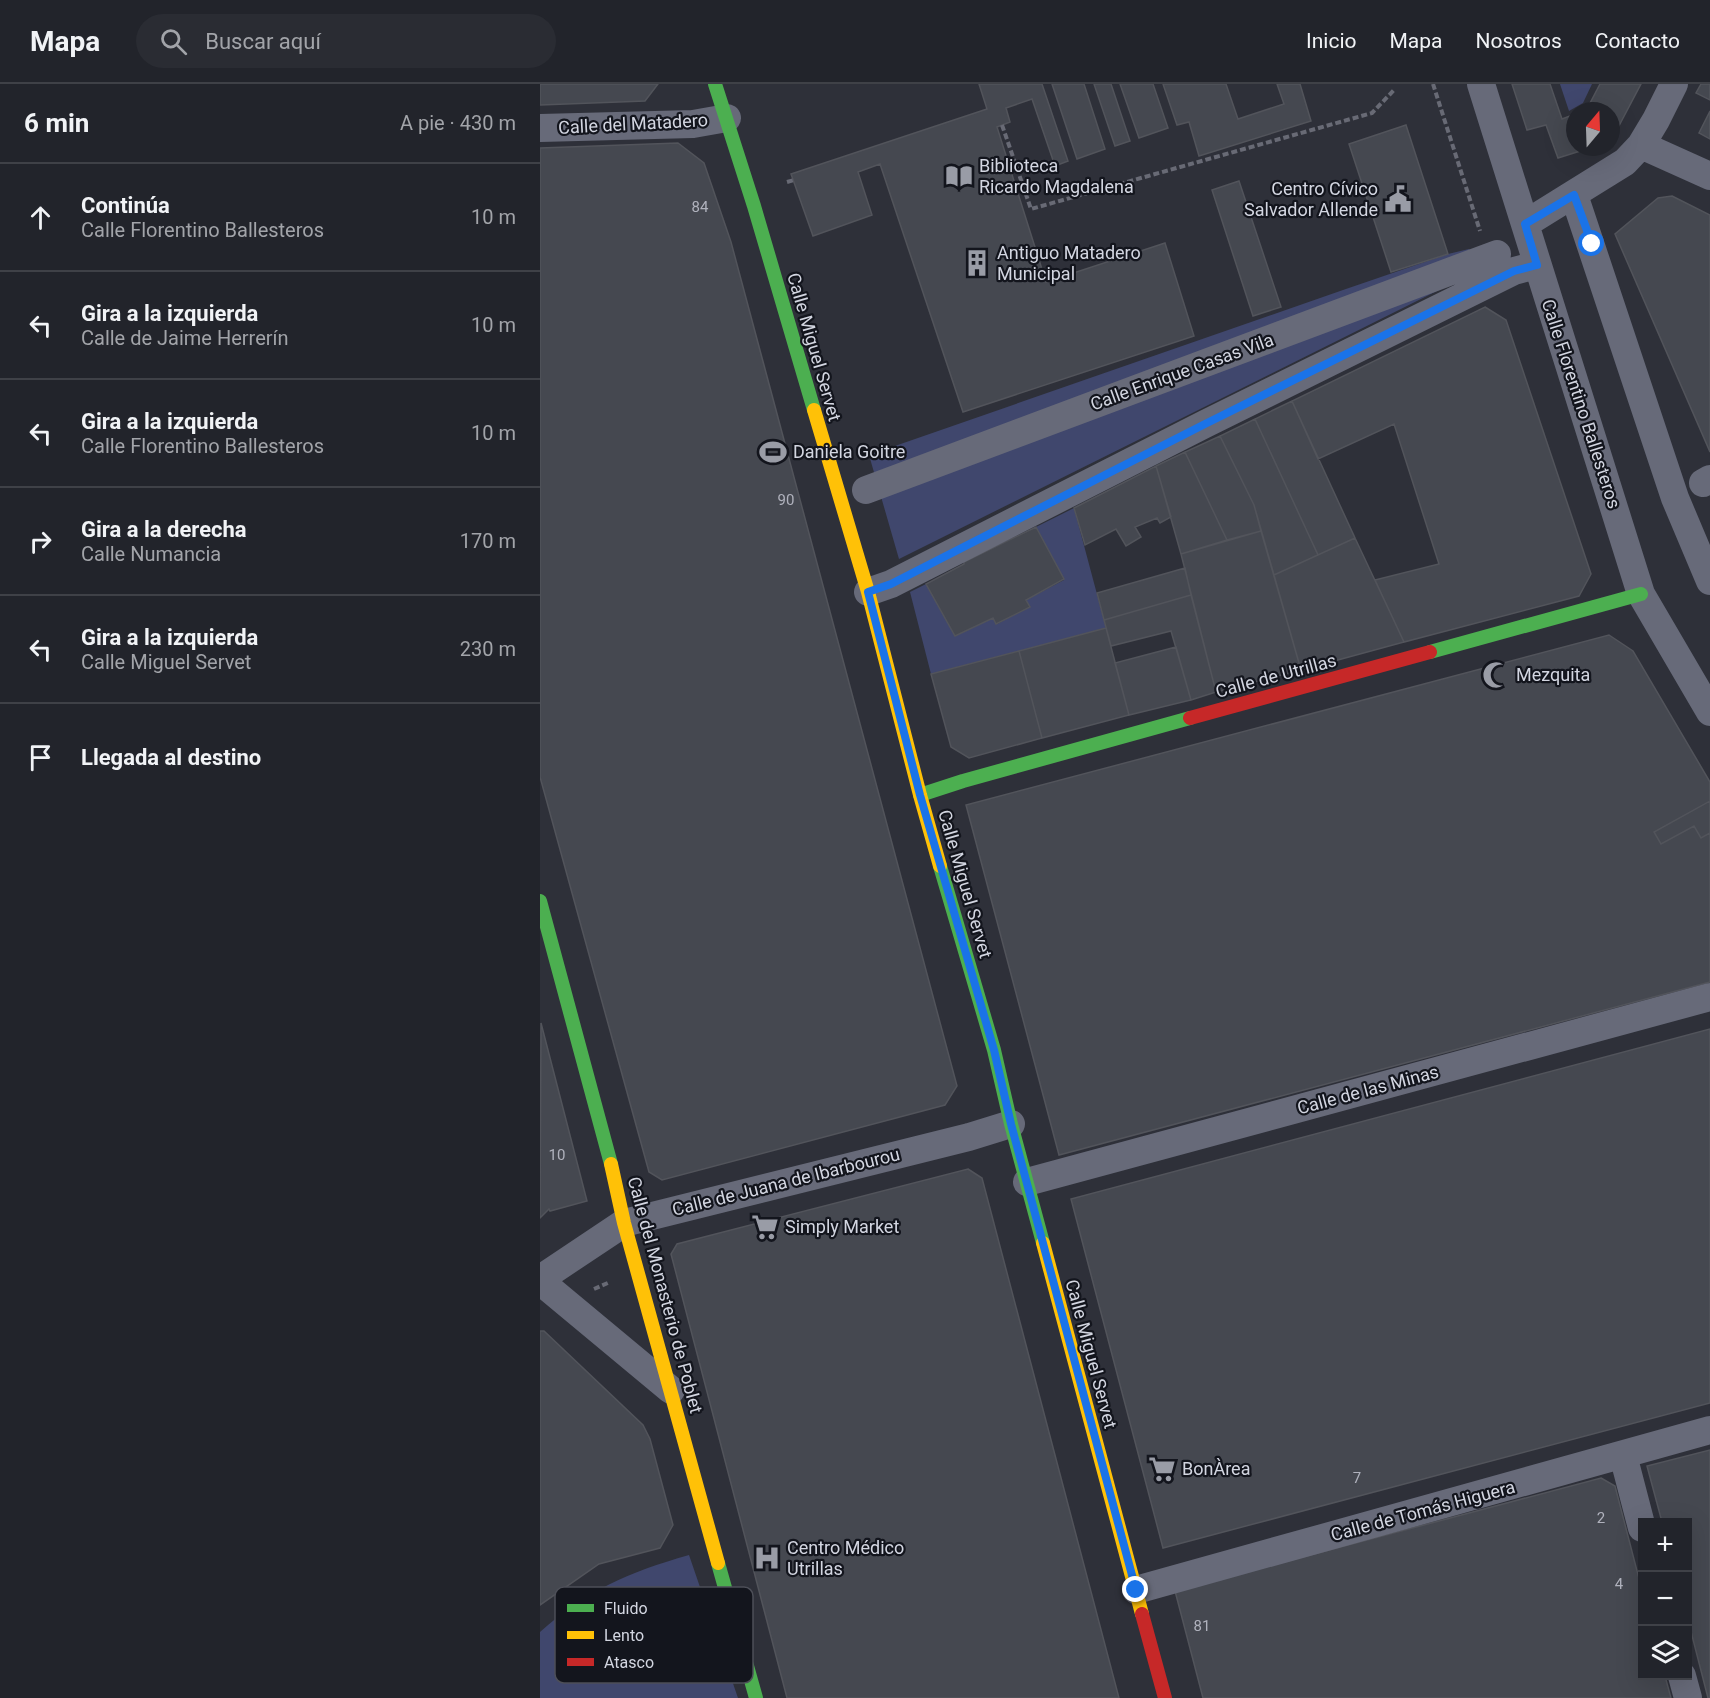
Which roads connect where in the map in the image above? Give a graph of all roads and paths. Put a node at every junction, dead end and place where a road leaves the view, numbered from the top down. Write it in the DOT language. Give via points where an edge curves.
graph roads {
  1 [pos="715,84"];
  2 [pos="1433,84"];
  3 [pos="1481,84"];
  4 [pos="1674,84"];
  5 [pos="1394,90"];
  6 [pos="726,118"];
  7 [pos="1002,125"];
  8 [pos="540,128"];
  9 [pos="1641,145"];
  10 [pos="1710,176"];
  11 [pos="794,180"];
  12 [pos="787,182"];
  13 [pos="1574,195"];
  14 [pos="1525,224"];
  15 [pos="1493,256"];
  16 [pos="1537,265"];
  17 [pos="866,490"];
  18 [pos="1710,581"];
  19 [pos="868,592"];
  20 [pos="1641,594"];
  21 [pos="1710,712"];
  22 [pos="920,795"];
  23 [pos="540,900"];
  24 [pos="1710,997"];
  25 [pos="1011,1124"];
  26 [pos="1027,1182"];
  27 [pos="624,1223"];
  28 [pos="618,1278"];
  29 [pos="540,1280"];
  30 [pos="592,1290"];
  31 [pos="671,1390"];
  32 [pos="1710,1430"];
  33 [pos="1623,1455"];
  34 [pos="1640,1518"];
  35 [pos="725,1587"];
  36 [pos="1136,1590"];
  37 [pos="1683,1680"];
  38 [pos="752,1683"];
  39 [pos="756,1698"];
  40 [pos="1165,1698"];
  41 [pos="1688,1698"];
  1 -- 6 [label="main road, Calle Miguel Servet"];
  2 -- 15 [label="path"];
  3 -- 14 [label="street, Calle Florentino Ballesteros"];
  4 -- 9 [label="street"];
  5 -- 7 [label="path" via="1372,113 1031,209"];
  6 -- 8 [label="street, Calle del Matadero" via="693,124"];
  6 -- 19 [label="main road, Calle Miguel Servet"];
  9 -- 10 [label="street"];
  9 -- 13 [label="street" via="1625,162"];
  11 -- 12 [label="path"];
  13 -- 14 [label="street"];
  13 -- 18 [label="street" via="1675,498"];
  14 -- 16 [label="street, Calle Florentino Ballesteros"];
  15 -- 17 [label="street, Calle Enrique Casas Vila"];
  16 -- 19 [label="street" via="1514,271"];
  16 -- 20 [label="street, Calle Florentino Ballesteros"];
  19 -- 22 [label="main road, Calle Miguel Servet"];
  20 -- 21 [label="street, Calle Florentino Ballesteros"];
  20 -- 22 [label="main road, Calle de Utrillas"];
  22 -- 25 [label="main road, Calle Miguel Servet" via="994,1050"];
  23 -- 27 [label="main road, Calle del Monasterio de Poblet"];
  24 -- 26 [label="street, Calle de las Minas"];
  25 -- 26 [label="main road, Calle Miguel Servet"];
  25 -- 27 [label="street, Calle de Juana de Ibarbourou"];
  26 -- 36 [label="main road, Calle Miguel Servet"];
  27 -- 29 [label="street, Calle de Juana de Ibarbourou"];
  27 -- 31 [label="main road, Calle del Monasterio de Poblet"];
  28 -- 30 [label="path"];
  29 -- 31 [label="street"];
  31 -- 35 [label="main road, Calle del Monasterio de Poblet"];
  32 -- 33 [label="street, Calle de Tomás Higuera"];
  33 -- 34 [label="street"];
  33 -- 36 [label="street, Calle de Tomás Higuera"];
  36 -- 40 [label="main road, Calle Miguel Servet"];
  37 -- 41 [label="street"];
  38 -- 39 [label="main road, Calle del Monasterio de Poblet"];
}
